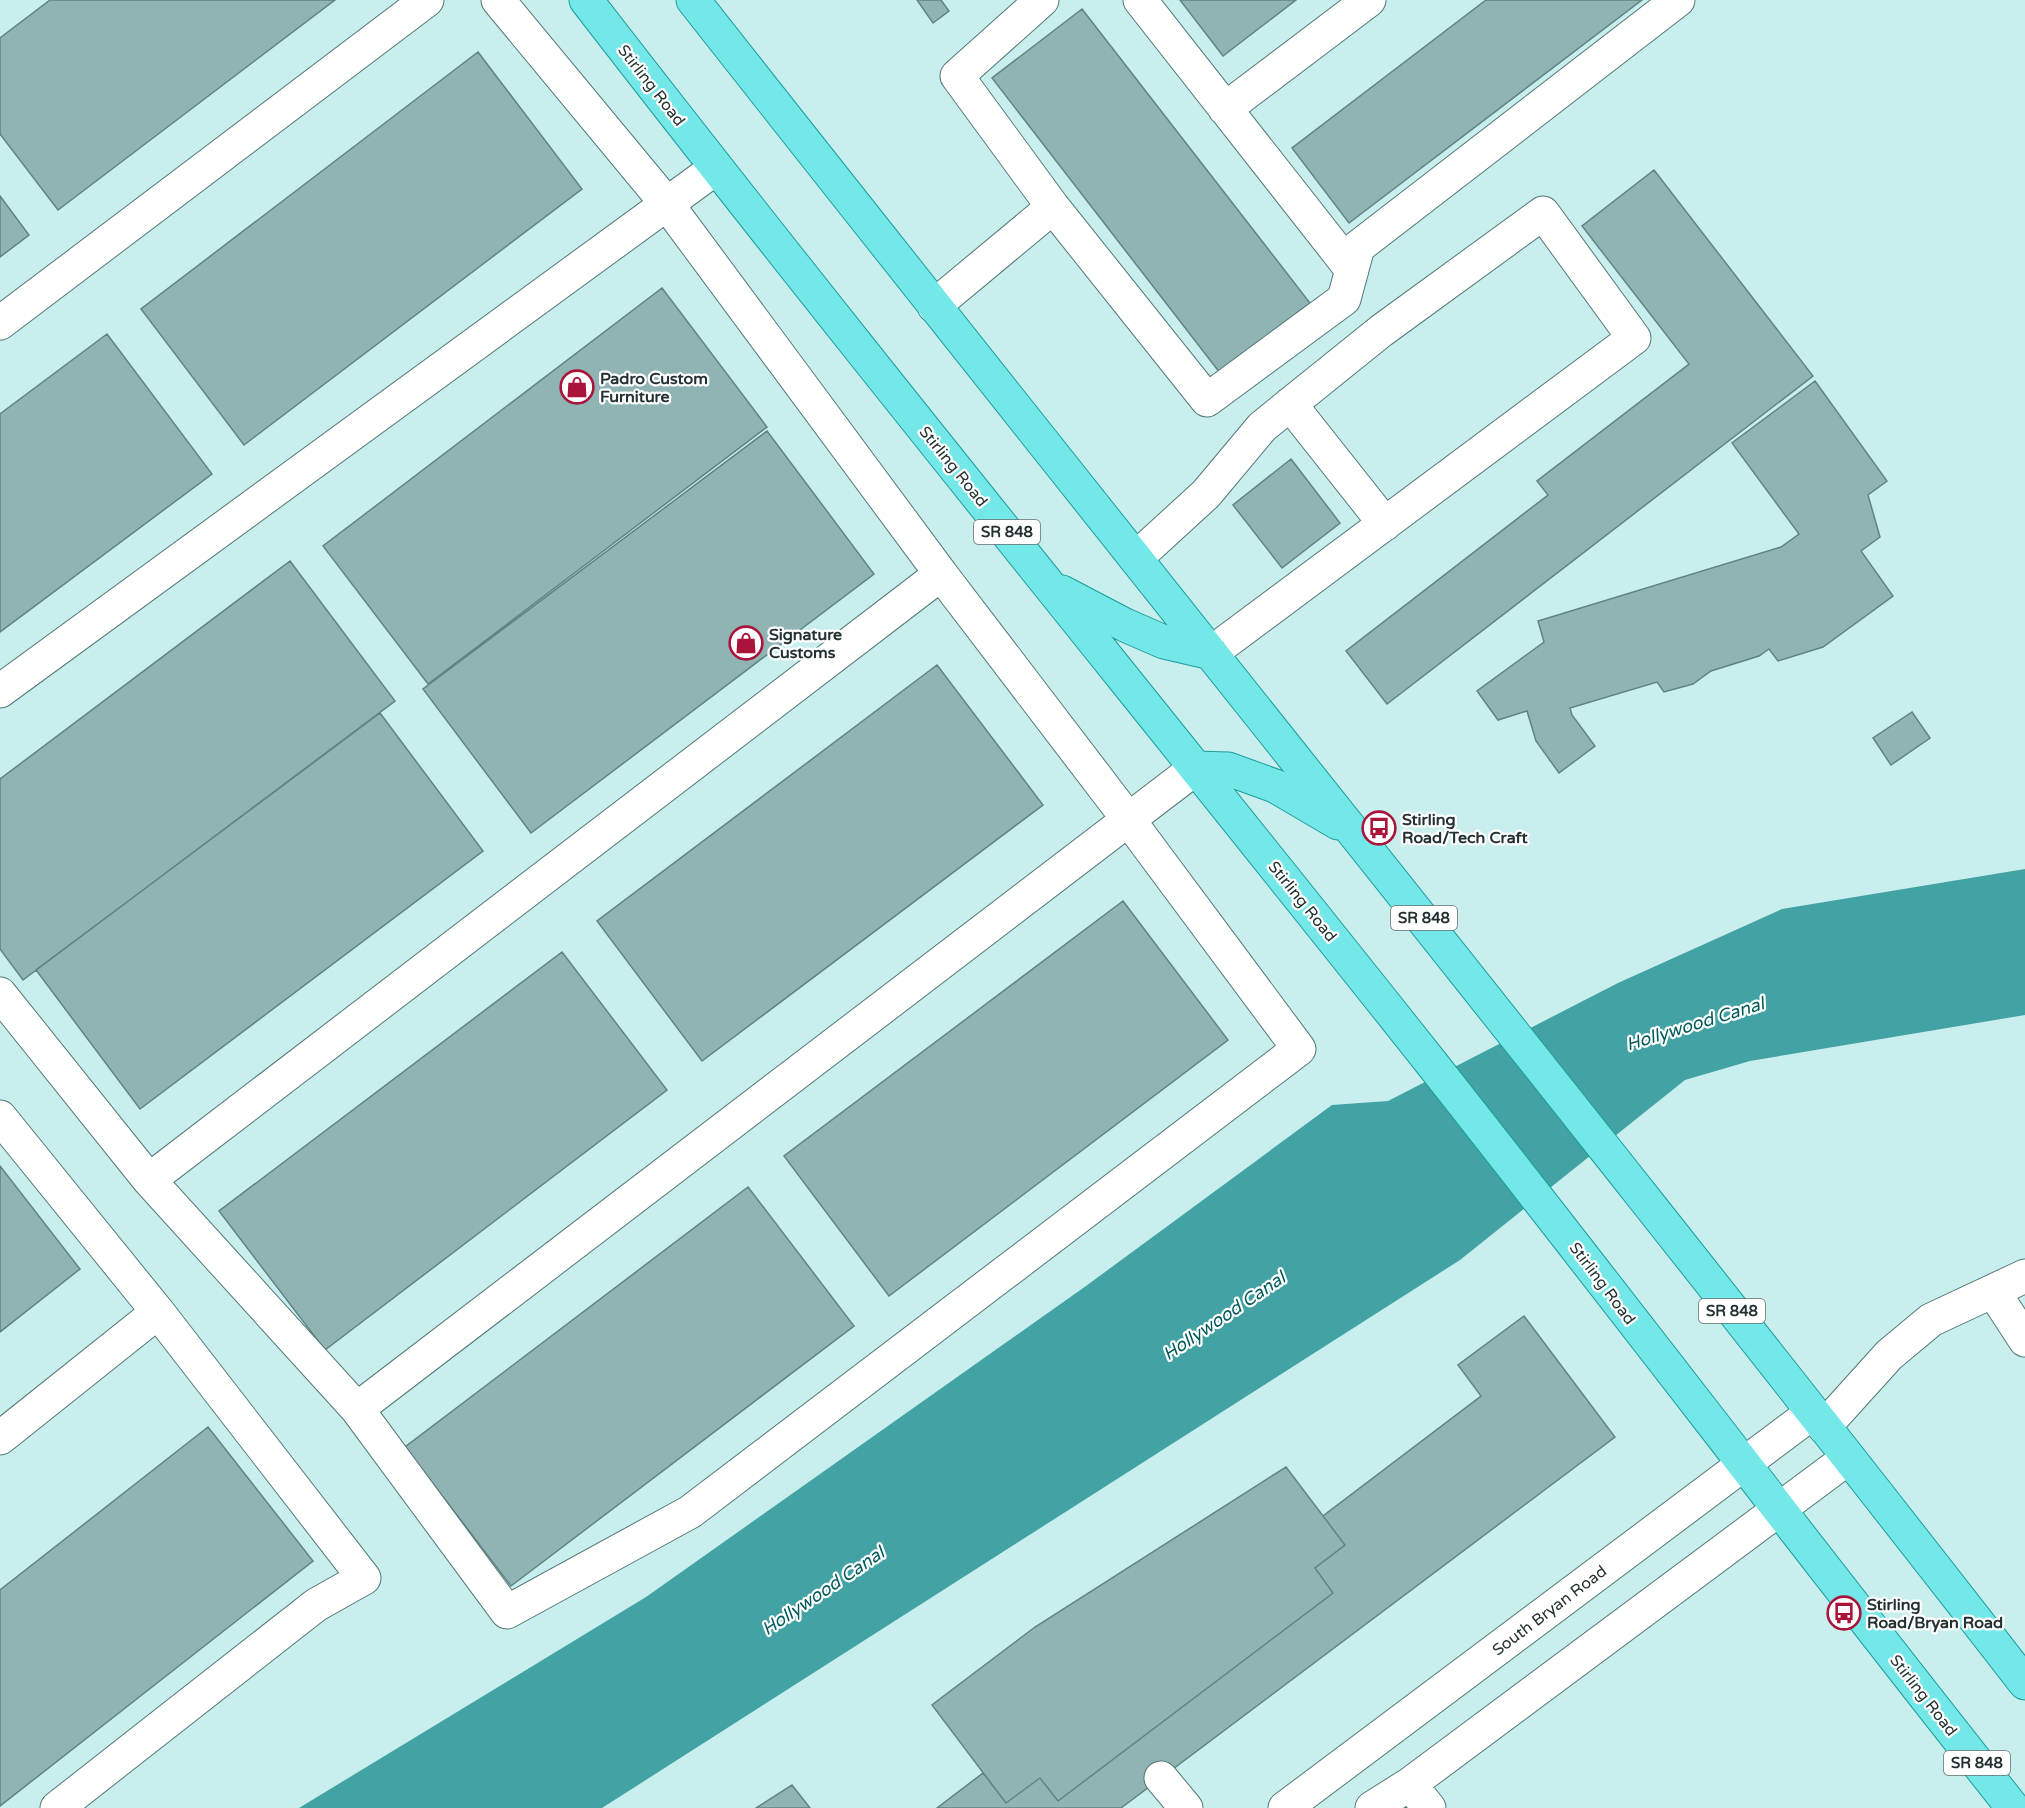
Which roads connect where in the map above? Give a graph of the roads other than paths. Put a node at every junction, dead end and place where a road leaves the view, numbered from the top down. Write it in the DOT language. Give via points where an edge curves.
graph roads {
  1 [pos="427,0"];
  2 [pos="498,0"];
  3 [pos="586,0"];
  4 [pos="693,0"];
  5 [pos="1042,0"];
  6 [pos="1140,0"];
  7 [pos="1369,0"];
  8 [pos="1678,0"];
  9 [pos="1225,109"];
  10 [pos="716,168"];
  11 [pos="667,204"];
  12 [pos="1053,207"];
  13 [pos="1352,270"];
  14 [pos="934,306"];
  15 [pos="0,323"];
  16 [pos="1290,404"];
  17 [pos="1384,524"];
  18 [pos="1136,558"];
  19 [pos="941,574"];
  20 [pos="1050,586"];
  21 [pos="1211,653"];
  22 [pos="0,691"];
  23 [pos="1196,768"];
  24 [pos="1128,819"];
  25 [pos="1355,833"];
  26 [pos="0,994"];
  27 [pos="0,1117"];
  28 [pos="149,1180"];
  29 [pos="2025,1276"];
  30 [pos="1993,1291"];
  31 [pos="158,1312"];
  32 [pos="2025,1340"];
  33 [pos="357,1409"];
  34 [pos="1818,1420"];
  35 [pos="0,1438"];
  36 [pos="1848,1458"];
  37 [pos="1743,1465"];
  38 [pos="1778,1510"];
  39 [pos="2025,1683"];
  40 [pos="1161,1778"];
  41 [pos="1419,1796"];
  42 [pos="57,1808"];
  43 [pos="1186,1808"];
  44 [pos="1286,1808"];
  45 [pos="1372,1808"];
  46 [pos="2013,1808"];
  1 -- 15 [label="street"];
  2 -- 11 [label="street"];
  3 -- 10 [label="main road, Stirling Road / SR 848"];
  4 -- 14 [label="main road, SR 848"];
  5 -- 12 [label="street" via="957,76"];
  6 -- 9 [label="street"];
  7 -- 9 [label="street"];
  8 -- 13 [label="street" via="1358,247"];
  9 -- 13 [label="street"];
  10 -- 11 [label="street"];
  10 -- 20 [label="main road, Stirling Road / SR 848"];
  11 -- 19 [label="street"];
  11 -- 22 [label="street"];
  12 -- 13 [label="street" via="1207,400 1344,299"];
  12 -- 14 [label="street"];
  14 -- 18 [label="main road, SR 848"];
  16 -- 17 [label="street"];
  16 -- 17 [label="street" via="1381,331 1543,213 1634,338"];
  16 -- 18 [label="street" via="1262,427 1206,494"];
  17 -- 21 [label="street"];
  18 -- 21 [label="main road, SR 848"];
  19 -- 24 [label="street"];
  19 -- 28 [label="street"];
  20 -- 21 [label="main road" via="1164,642"];
  20 -- 23 [label="main road, Stirling Road / SR 848"];
  21 -- 25 [label="main road, SR 848"];
  23 -- 24 [label="street"];
  23 -- 25 [label="main road" via="1228,769 1275,786"];
  23 -- 37 [label="main road, Stirling Road / SR 848" via="1549,1212"];
  24 -- 33 [label="street"];
  24 -- 33 [label="street" via="1299,1049 690,1512 507,1612"];
  25 -- 34 [label="main road, SR 848"];
  26 -- 28 [label="street"];
  27 -- 31 [label="street"];
  28 -- 33 [label="street"];
  29 -- 30 [label="street, South Bryan Road"];
  30 -- 32 [label="street"];
  30 -- 34 [label="street, South Bryan Road" via="1931,1320 1889,1355 1852,1399"];
  31 -- 35 [label="street"];
  31 -- 42 [label="street" via="364,1578 316,1605"];
  34 -- 36 [label="main road, SR 848"];
  34 -- 37 [label="street, South Bryan Road"];
  36 -- 38 [label="street"];
  36 -- 39 [label="main road, SR 848"];
  37 -- 38 [label="main road, Stirling Road / SR 848"];
  37 -- 44 [label="street, South Bryan Road"];
  38 -- 41 [label="street"];
  38 -- 46 [label="main road, Stirling Road / SR 848"];
  40 -- 43 [label="street"];
  41 -- 45 [label="street"];
}
